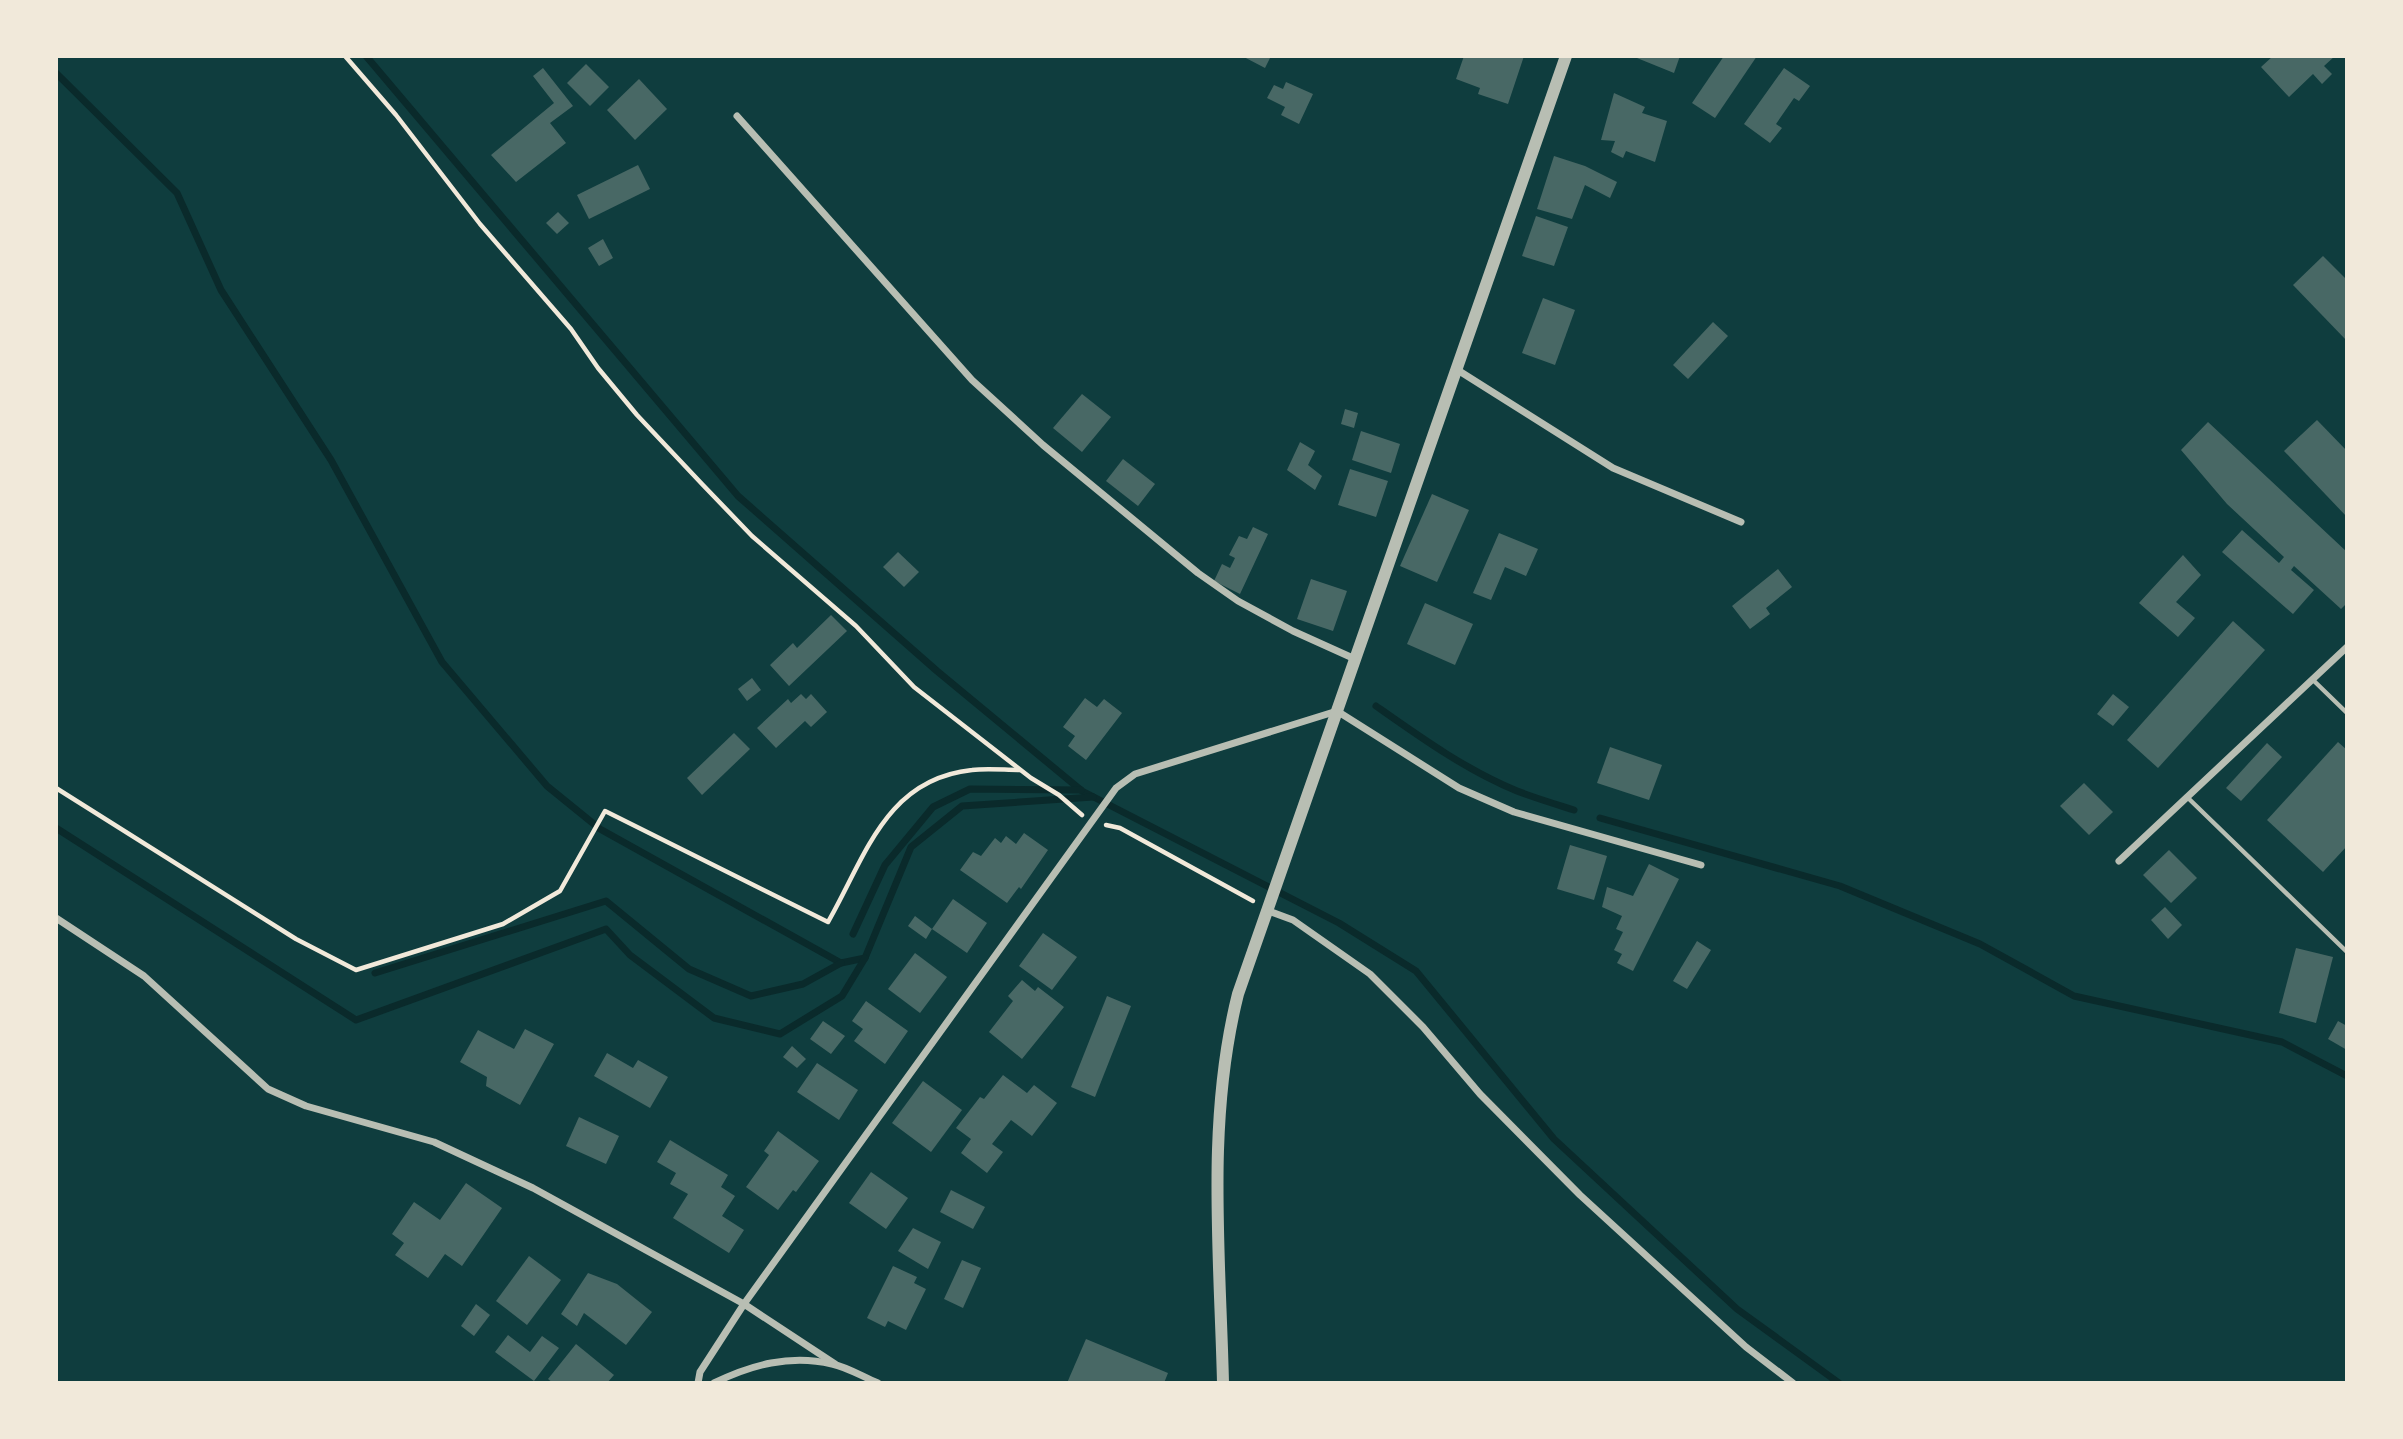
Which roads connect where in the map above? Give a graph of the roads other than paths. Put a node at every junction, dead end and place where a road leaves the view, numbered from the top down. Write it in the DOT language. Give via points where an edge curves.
graph roads {
  1 [pos="1566,56"];
  2 [pos="737,116"];
  3 [pos="1456,369"];
  4 [pos="1741,522"];
  5 [pos="2347,647"];
  6 [pos="1355,659"];
  7 [pos="2312,680"];
  8 [pos="1337,711"];
  9 [pos="2347,713"];
  10 [pos="2188,797"];
  11 [pos="2119,861"];
  12 [pos="1701,865"];
  13 [pos="1266,910"];
  14 [pos="56,918"];
  15 [pos="2347,952"];
  16 [pos="744,1304"];
  17 [pos="835,1364"];
  18 [pos="698,1383"];
  19 [pos="713,1383"];
  20 [pos="878,1383"];
  21 [pos="1223,1383"];
  22 [pos="1793,1383"];
  1 -- 3 [label="street"];
  2 -- 6 [label="street" via="972,380 1043,445 1238,601"];
  3 -- 4 [label="street" via="1613,468"];
  3 -- 6 [label="street"];
  5 -- 7 [label="street"];
  6 -- 8 [label="street"];
  7 -- 9 [label="lane"];
  7 -- 10 [label="street"];
  8 -- 12 [label="street" via="1459,788 1514,812"];
  8 -- 13 [label="street"];
  8 -- 16 [label="street" via="1142,771 1116,788"];
  10 -- 11 [label="street"];
  10 -- 15 [label="lane"];
  13 -- 21 [label="street" via="1238,994 1222,1074 1217,1165"];
  13 -- 22 [label="street" via="1293,920 1370,974 1580,1195 1737,1339"];
  14 -- 16 [label="street" via="144,976 268,1089 306,1105 433,1142 533,1188"];
  16 -- 17 [label="street"];
  16 -- 18 [label="street" via="700,1372"];
  17 -- 19 [label="street" via="786,1360 745,1368"];
  17 -- 20 [label="street"];
}
